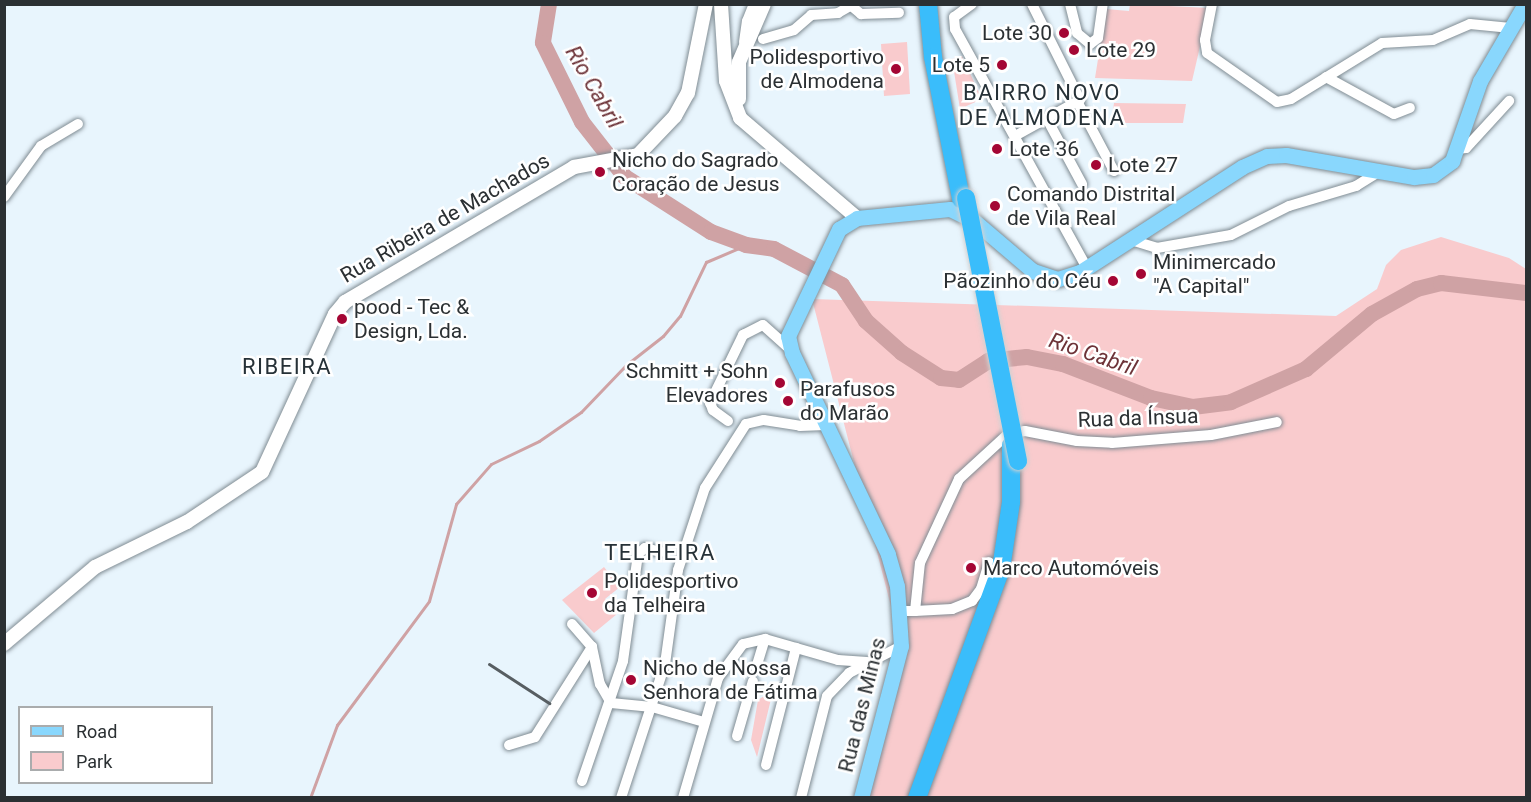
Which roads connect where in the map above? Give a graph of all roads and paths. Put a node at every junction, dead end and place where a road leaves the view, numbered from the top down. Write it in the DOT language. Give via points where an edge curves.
graph roads {
  1 [pos="706,4"];
  2 [pos="722,4"];
  3 [pos="742,4"];
  4 [pos="764,4"];
  5 [pos="928,4"];
  6 [pos="933,4"];
  7 [pos="972,4"];
  8 [pos="1032,4"];
  9 [pos="1070,4"];
  10 [pos="1103,4"];
  11 [pos="1212,4"];
  12 [pos="1525,4"];
  13 [pos="754,5"];
  14 [pos="850,5"];
  15 [pos="899,13"];
  16 [pos="1511,28"];
  17 [pos="763,39"];
  18 [pos="744,49"];
  19 [pos="1326,76"];
  20 [pos="1509,101"];
  21 [pos="1078,103"];
  22 [pos="1410,108"];
  23 [pos="1047,119"];
  24 [pos="78,124"];
  25 [pos="745,125"];
  26 [pos="1015,136"];
  27 [pos="1457,149"];
  28 [pos="1114,171"];
  29 [pos="1380,171"];
  30 [pos="1082,184"];
  31 [pos="4,197"];
  32 [pos="964,198"];
  33 [pos="857,218"];
  34 [pos="1131,240"];
  35 [pos="1087,268"];
  36 [pos="790,349"];
  37 [pos="728,421"];
  38 [pos="1277,422"];
  39 [pos="826,425"];
  40 [pos="1015,461"];
  41 [pos="661,552"];
  42 [pos="989,562"];
  43 [pos="908,611"];
  44 [pos="572,624"];
  45 [pos="765,639"];
  46 [pos="4,644"];
  47 [pos="592,646"];
  48 [pos="901,646"];
  49 [pos="796,648"];
  50 [pos="867,662"];
  51 [pos="756,668"];
  52 [pos="753,681"];
  53 [pos="611,703"];
  54 [pos="652,707"];
  55 [pos="704,722"];
  56 [pos="737,736"];
  57 [pos="509,745"];
  58 [pos="766,765"];
  59 [pos="582,780"];
  60 [pos="621,798"];
  61 [pos="683,798"];
  62 [pos="801,798"];
  63 [pos="861,798"];
  64 [pos="915,798"];
  65 [pos="924,798"];
  1 -- 46 [label="main road, Rua Ribeira de Machados" via="692,84 684,103 640,153 574,167 345,302 329,325 262,472 187,522 95,567"];
  2 -- 25 [label="main road" via="726,81"];
  3 -- 13 [label="street"];
  4 -- 18 [label="main road"];
  5 -- 32 [label="highway" via="933,57"];
  6 -- 32 [label="highway" via="942,81"];
  7 -- 26 [label="street" via="954,17 959,36"];
  8 -- 21 [label="street" via="1076,89"];
  9 -- 10 [label="street" via="1077,33 1090,44 1098,38"];
  11 -- 19 [label="street" via="1205,40 1207,53 1269,99 1286,101"];
  12 -- 16 [label="main road"];
  13 -- 18 [label="street" via="747,20"];
  14 -- 15 [label="street" via="861,14"];
  14 -- 17 [label="street" via="838,13 811,15 792,31"];
  16 -- 19 [label="street" via="1470,24 1433,40 1382,44"];
  16 -- 27 [label="main road" via="1480,81"];
  18 -- 25 [label="main road" via="736,81"];
  19 -- 22 [label="street" via="1394,114"];
  20 -- 27 [label="street" via="1466,148"];
  21 -- 23 [label="street"];
  21 -- 28 [label="street"];
  23 -- 26 [label="street"];
  23 -- 30 [label="street"];
  24 -- 31 [label="street" via="41,146"];
  25 -- 33 [label="main road"];
  26 -- 35 [label="street"];
  27 -- 29 [label="main road" via="1447,168 1433,175"];
  29 -- 34 [label="street" via="1356,186 1289,206 1251,227 1221,237 1157,248"];
  29 -- 34 [label="main road" via="1293,156 1267,156 1242,167"];
  32 -- 40 [label="highway, bridge"];
  32 -- 40 [label="highway, bridge"];
  33 -- 35 [label="main road" via="950,209 973,220 1039,275 1064,279"];
  33 -- 36 [label="main road" via="844,224 835,236 788,332"];
  34 -- 35 [label="main road"];
  36 -- 37 [label="street" via="763,325 743,335 710,405"];
  36 -- 39 [label="main road, Rua das Minas"];
  38 -- 43 [label="street, Rua da Ínsua" via="1210,435 1112,443 1068,440 1025,431 1008,434 974,461 954,488 920,563"];
  39 -- 43 [label="main road, Rua das Minas" via="888,554"];
  39 -- 54 [label="street" via="756,420 742,426 733,438 705,488 685,544 665,664"];
  40 -- 64 [label="highway" via="1000,569"];
  40 -- 65 [label="highway" via="1016,523 1005,580"];
  41 -- 53 [label="street" via="645,548 637,556 624,656"];
  42 -- 43 [label="street" via="981,589 972,601 952,609"];
  43 -- 48 [label="main road, Rua das Minas"];
  44 -- 47 [label="street"];
  45 -- 49 [label="street"];
  45 -- 51 [label="street"];
  45 -- 55 [label="street" via="746,642 728,660 717,678"];
  47 -- 53 [label="street" via="600,684"];
  47 -- 57 [label="street" via="536,736"];
  48 -- 50 [label="street"];
  48 -- 63 [label="main road, Rua das Minas"];
  49 -- 50 [label="street" via="846,662"];
  49 -- 58 [label="street"];
  50 -- 62 [label="street" via="846,676 826,699"];
  52 -- 56 [label="street"];
  53 -- 54 [label="street"];
  53 -- 59 [label="street"];
  54 -- 55 [label="street"];
  54 -- 60 [label="street"];
  55 -- 61 [label="street"];
}
